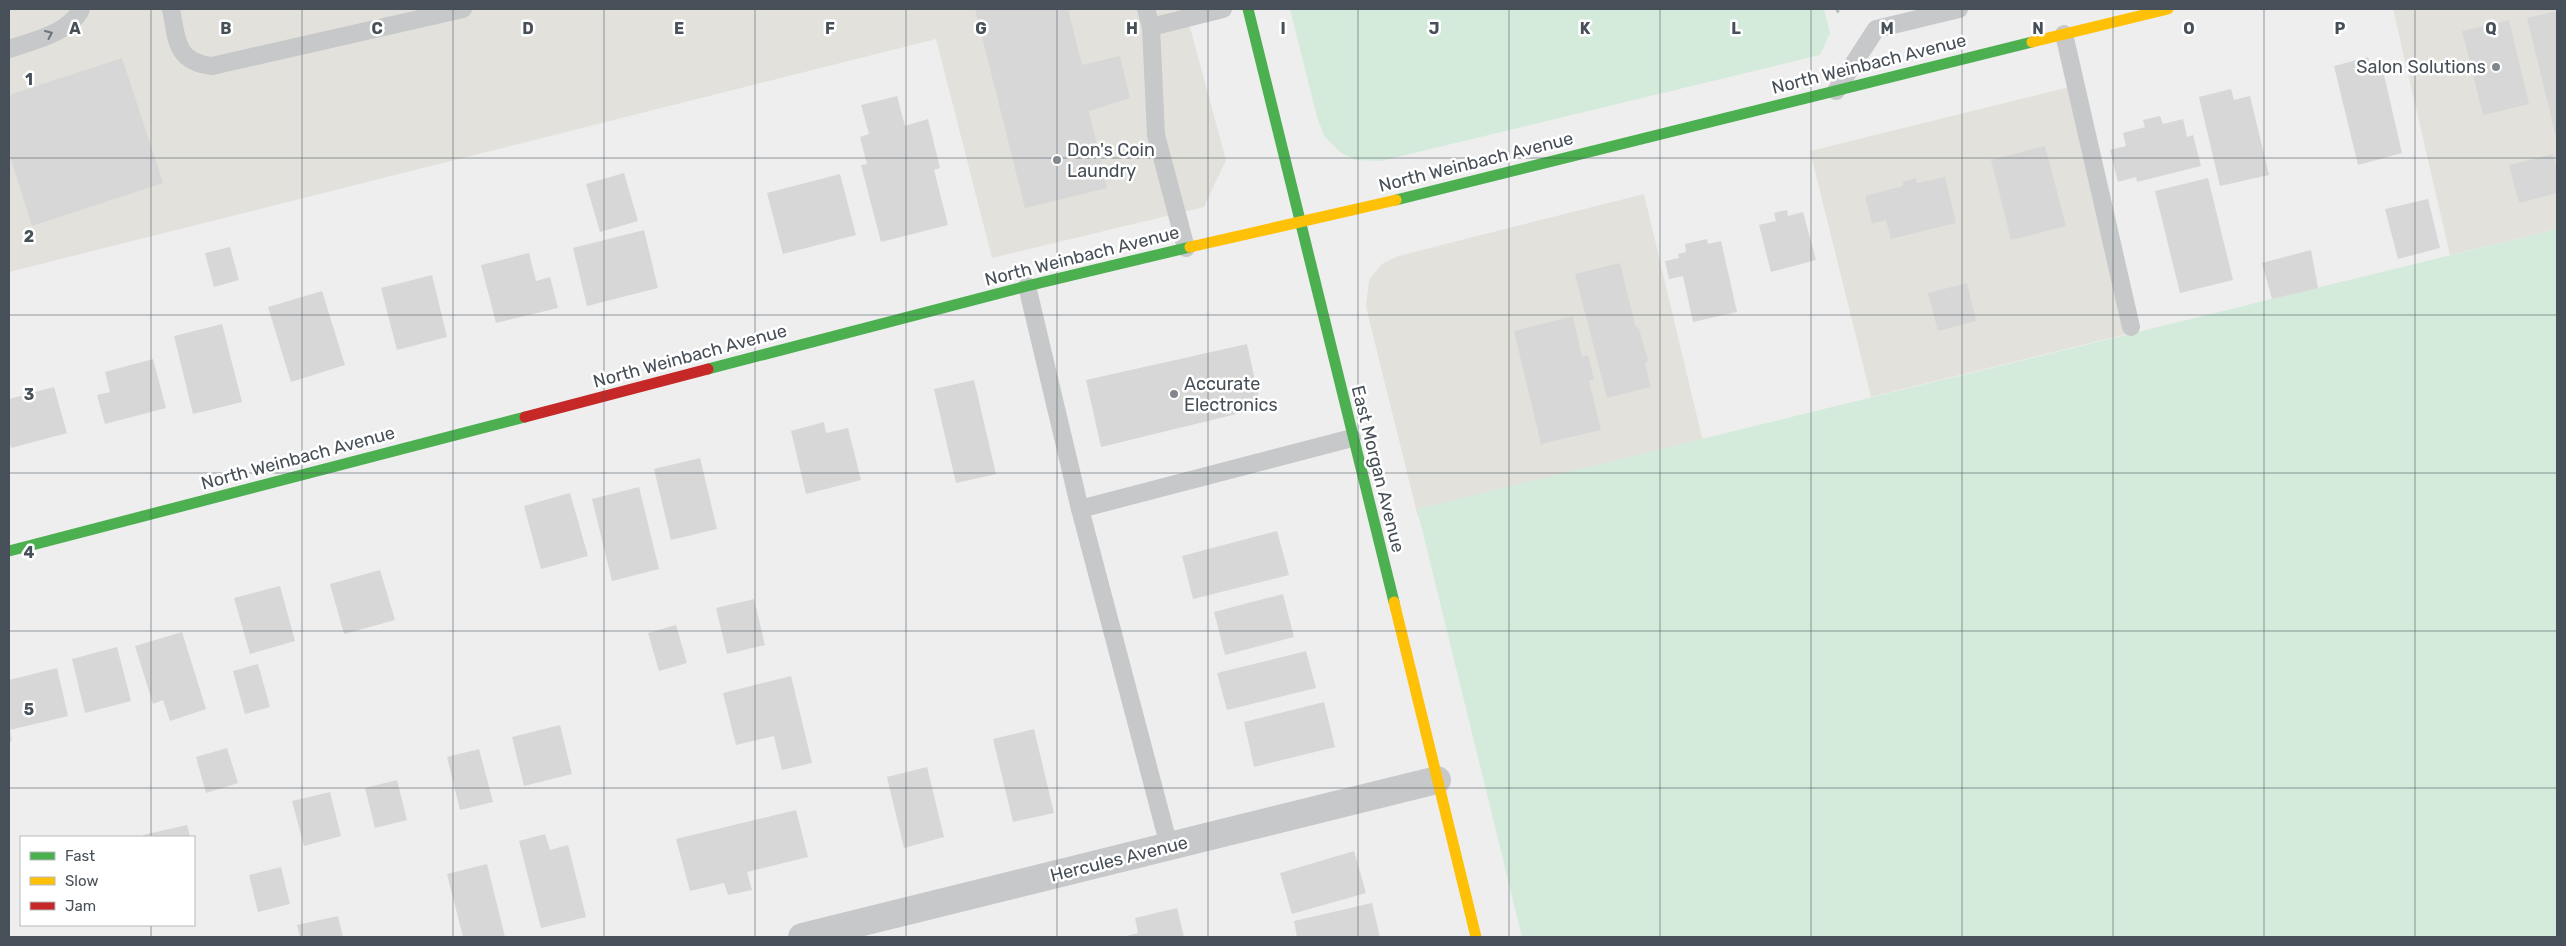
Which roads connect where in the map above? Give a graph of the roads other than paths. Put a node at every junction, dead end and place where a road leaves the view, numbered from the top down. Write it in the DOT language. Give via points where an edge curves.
graph roads {
  1 [pos="81,9"];
  2 [pos="171,9"];
  3 [pos="463,9"];
  4 [pos="1146,9"];
  5 [pos="1223,9"];
  6 [pos="1248,9"];
  7 [pos="1959,9"];
  8 [pos="2168,9"];
  9 [pos="1152,27"];
  10 [pos="2064,34"];
  11 [pos="9,49"];
  12 [pos="1836,91"];
  13 [pos="1301,223"];
  14 [pos="1186,248"];
  15 [pos="1027,286"];
  16 [pos="2131,327"];
  17 [pos="1352,438"];
  18 [pos="1080,508"];
  19 [pos="9,551"];
  20 [pos="1437,780"];
  21 [pos="1169,846"];
  22 [pos="802,937"];
  23 [pos="1476,937"];
  11 -- 1 [label="lane, one-way" via="51,34 77,19"];
  2 -- 3 [label="lane" via="185,58 198,65 212,66"];
  4 -- 9 [label="lane"];
  5 -- 9 [label="lane"];
  6 -- 13 [label="main road, East Morgan Avenue"];
  7 -- 12 [label="lane" via="1876,29"];
  8 -- 10 [label="main road, North Weinbach Avenue"];
  9 -- 14 [label="lane" via="1156,135"];
  10 -- 12 [label="main road, North Weinbach Avenue"];
  10 -- 16 [label="lane"];
  12 -- 13 [label="main road, North Weinbach Avenue"];
  13 -- 14 [label="main road, North Weinbach Avenue"];
  13 -- 17 [label="main road, East Morgan Avenue"];
  14 -- 15 [label="main road, North Weinbach Avenue"];
  15 -- 18 [label="lane"];
  15 -- 19 [label="main road, North Weinbach Avenue"];
  17 -- 18 [label="lane"];
  17 -- 20 [label="main road, East Morgan Avenue"];
  18 -- 21 [label="lane"];
  20 -- 21 [label="street, Hercules Avenue"];
  20 -- 23 [label="main road, East Morgan Avenue"];
  21 -- 22 [label="street, Hercules Avenue"];
}
